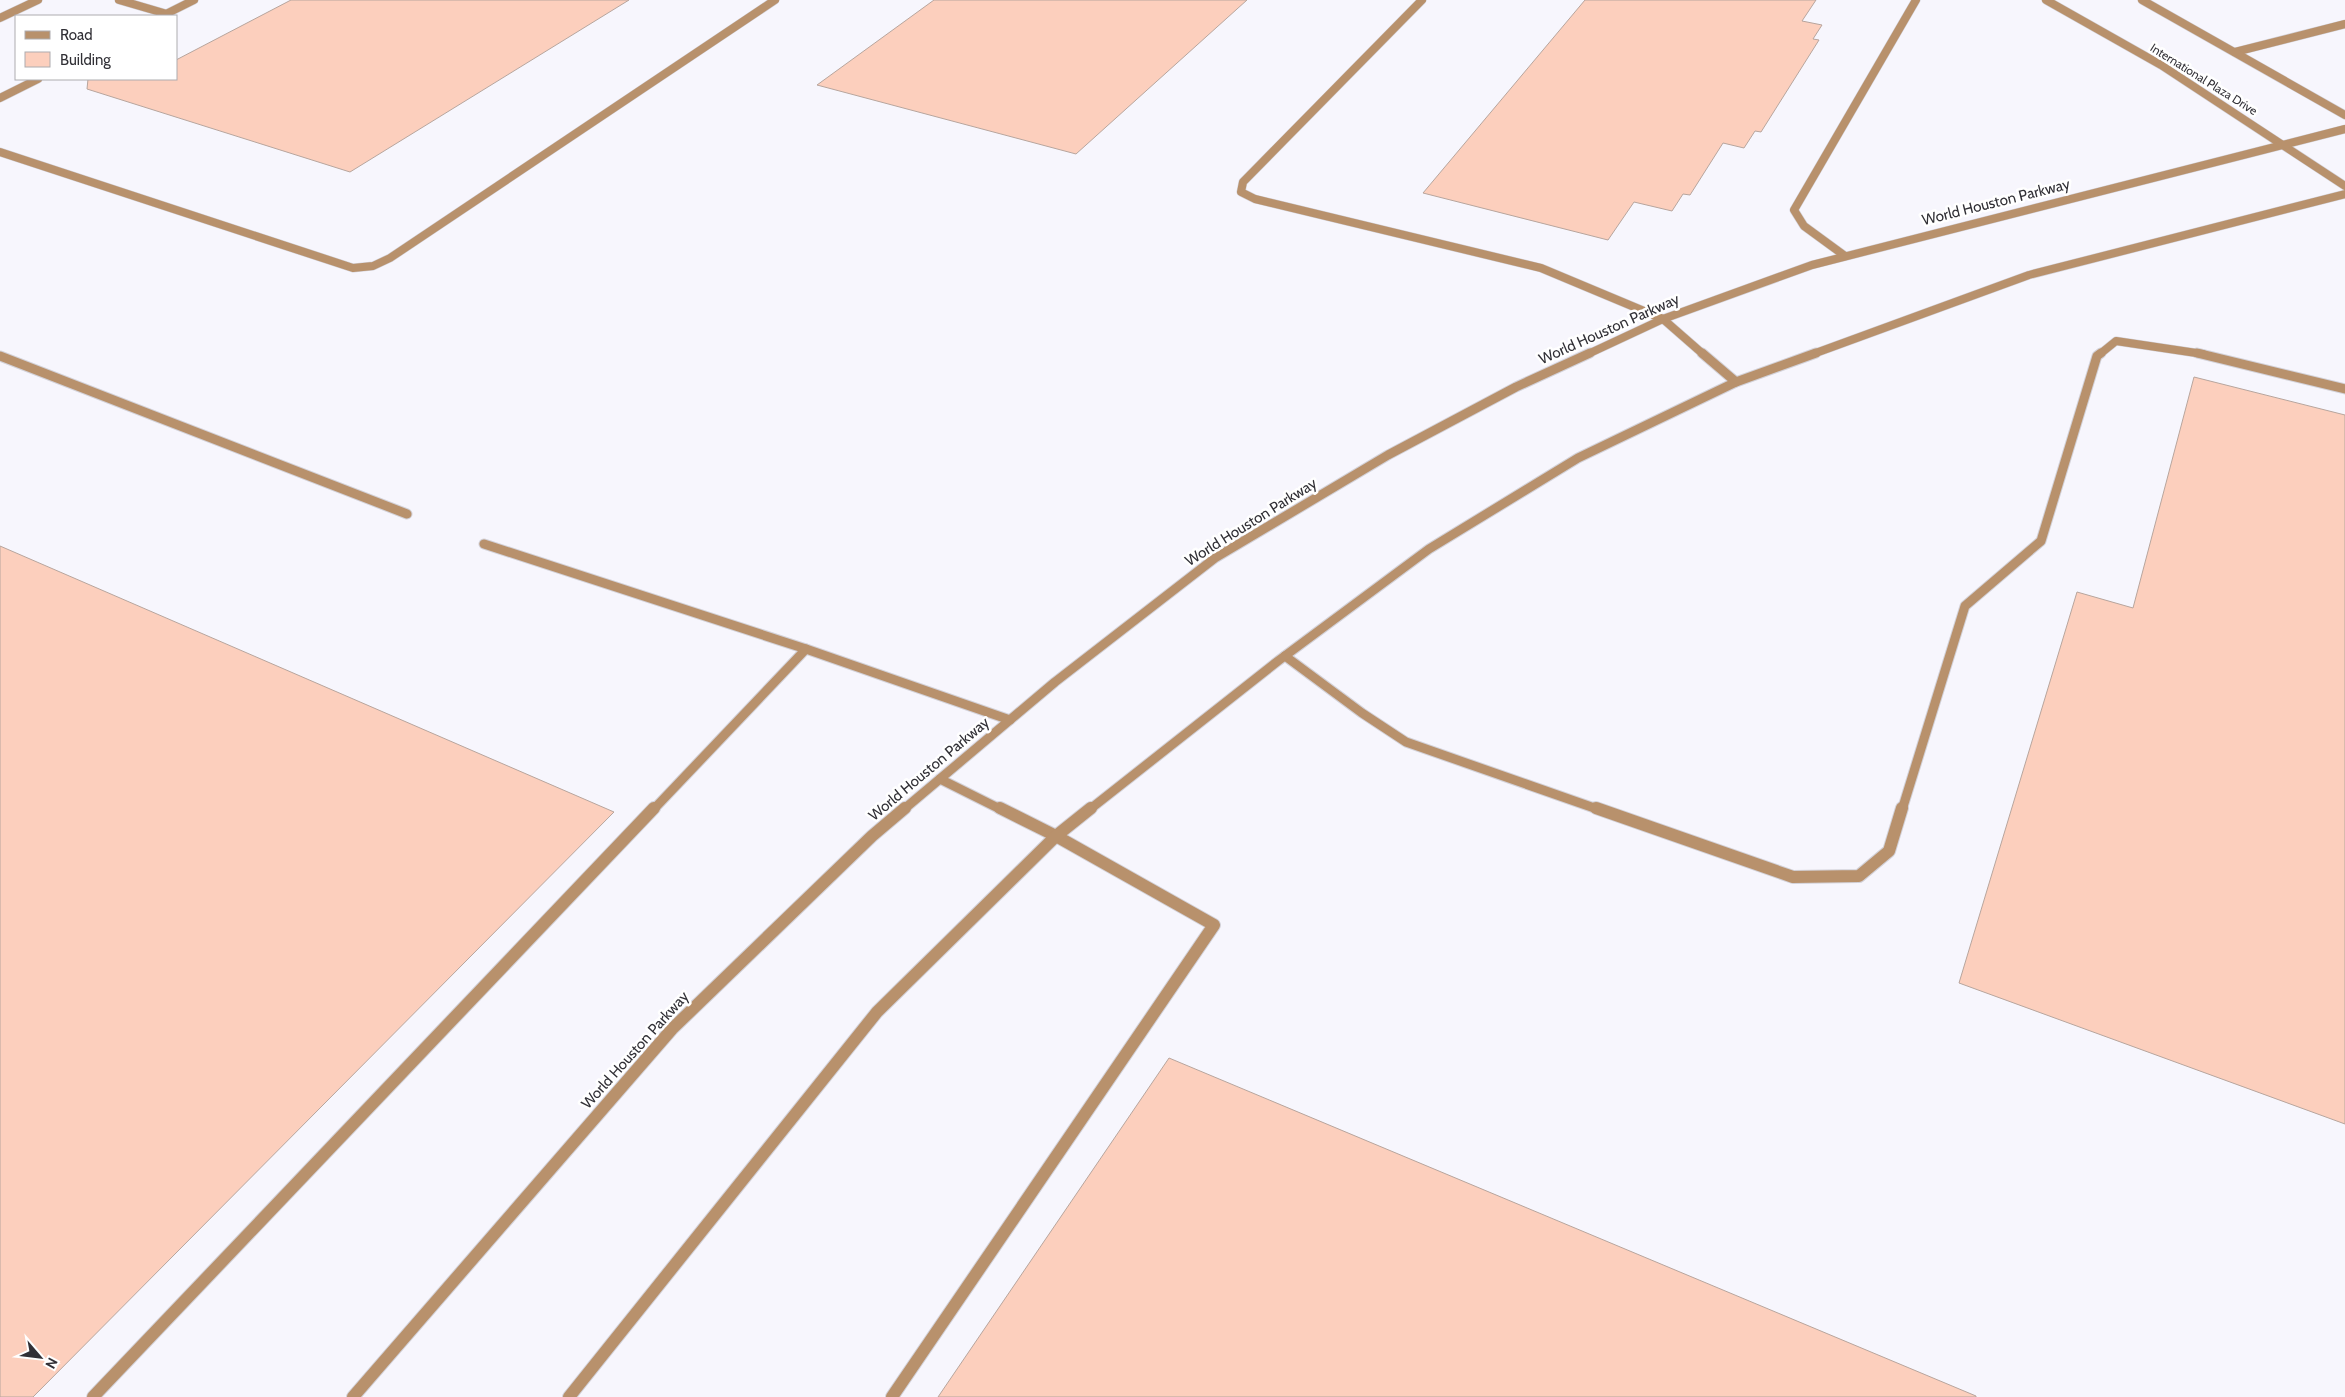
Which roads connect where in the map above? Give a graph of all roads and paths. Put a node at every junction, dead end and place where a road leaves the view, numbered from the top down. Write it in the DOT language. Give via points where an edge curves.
graph roads {
  1 [pos="38,0"];
  2 [pos="119,0"];
  3 [pos="194,0"];
  4 [pos="775,0"];
  5 [pos="1422,0"];
  6 [pos="1916,0"];
  7 [pos="2046,0"];
  8 [pos="2142,0"];
  9 [pos="164,15"];
  10 [pos="0,18"];
  11 [pos="2345,24"];
  12 [pos="2235,52"];
  13 [pos="36,80"];
  14 [pos="0,98"];
  15 [pos="2345,115"];
  16 [pos="2345,129"];
  17 [pos="2284,144"];
  18 [pos="0,152"];
  19 [pos="2345,186"];
  20 [pos="2345,194"];
  21 [pos="1845,256"];
  22 [pos="1663,319"];
  23 [pos="0,356"];
  24 [pos="1736,382"];
  25 [pos="2345,389"];
  26 [pos="408,514"];
  27 [pos="484,544"];
  28 [pos="806,649"];
  29 [pos="1285,656"];
  30 [pos="1010,720"];
  31 [pos="940,779"];
  32 [pos="1056,836"];
  33 [pos="93,1397"];
  34 [pos="353,1397"];
  35 [pos="569,1397"];
  36 [pos="892,1397"];
  1 -- 10 [label="street"];
  2 -- 9 [label="street"];
  3 -- 9 [label="street"];
  4 -- 18 [label="street" via="390,258 373,266 353,268"];
  5 -- 22 [label="street" via="1243,182 1241,192 1255,199 1540,268"];
  6 -- 21 [label="street" via="1794,210 1804,226"];
  7 -- 17 [label="street, International Plaza Drive" via="2104,30"];
  8 -- 12 [label="street"];
  11 -- 12 [label="street"];
  12 -- 15 [label="street"];
  13 -- 14 [label="street"];
  16 -- 17 [label="street, World Houston Parkway"];
  17 -- 19 [label="street, International Plaza Drive"];
  17 -- 21 [label="street, World Houston Parkway"];
  20 -- 24 [label="street" via="2029,275"];
  21 -- 22 [label="street, World Houston Parkway"];
  22 -- 24 [label="street"];
  22 -- 30 [label="street, World Houston Parkway" via="1516,387 1388,455 1215,558"];
  23 -- 26 [label="street"];
  24 -- 29 [label="street" via="1570,464 1429,549"];
  25 -- 29 [label="street" via="2149,343 2116,341 2097,356 2041,541 1966,606 1889,851 1858,876 1793,877 1406,742"];
  27 -- 28 [label="street"];
  28 -- 30 [label="street"];
  28 -- 33 [label="street"];
  29 -- 32 [label="street"];
  30 -- 31 [label="street, World Houston Parkway"];
  31 -- 32 [label="street"];
  31 -- 34 [label="street, World Houston Parkway" via="872,836 672,1028"];
  32 -- 35 [label="street" via="877,1012"];
  32 -- 36 [label="street" via="1214,925"];
}
